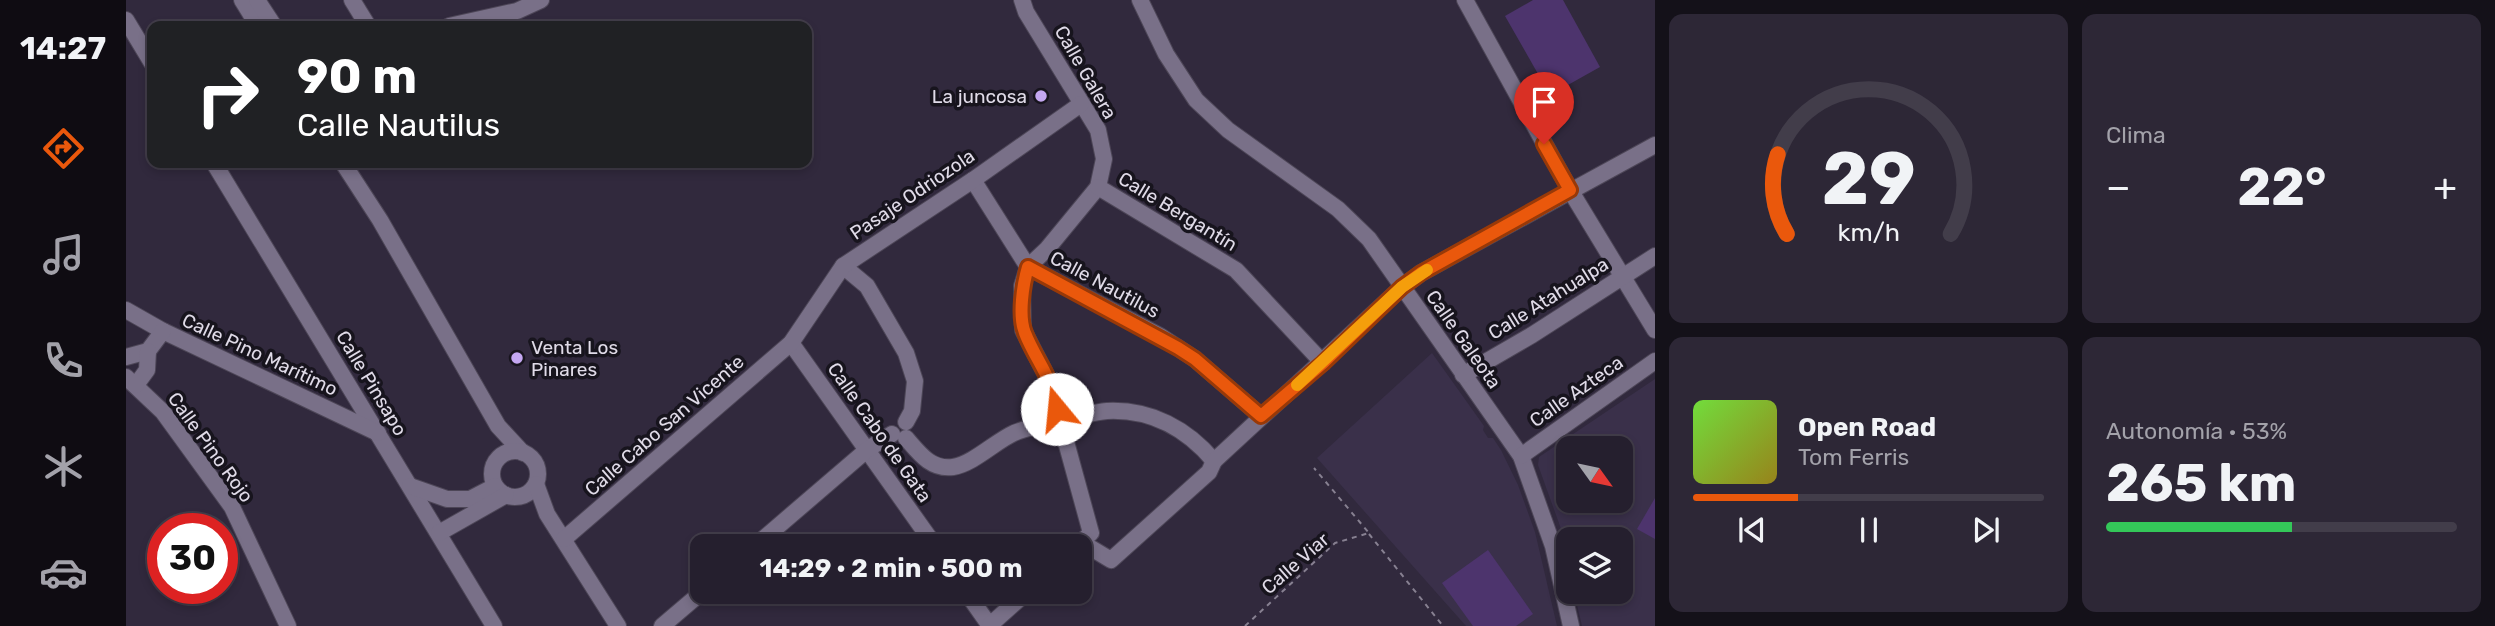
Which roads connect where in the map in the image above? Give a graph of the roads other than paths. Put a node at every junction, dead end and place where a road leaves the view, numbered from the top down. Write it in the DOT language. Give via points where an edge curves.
graph roads {
  1 [pos="242,0"];
  2 [pos="257,0"];
  3 [pos="352,0"];
  4 [pos="541,0"];
  5 [pos="1022,0"];
  6 [pos="1140,0"];
  7 [pos="1465,0"];
  8 [pos="513,6"];
  9 [pos="126,20"];
  10 [pos="255,21"];
  11 [pos="271,21"];
  12 [pos="365,21"];
  13 [pos="465,21"];
  14 [pos="147,54"];
  15 [pos="1081,104"];
  16 [pos="1655,145"];
  17 [pos="217,168"];
  18 [pos="346,168"];
  19 [pos="354,168"];
  20 [pos="973,180"];
  21 [pos="1098,187"];
  22 [pos="1570,190"];
  23 [pos="380,220"];
  24 [pos="1655,256"];
  25 [pos="843,266"];
  26 [pos="1028,267"];
  27 [pos="1622,276"];
  28 [pos="1402,287"];
  29 [pos="126,310"];
  30 [pos="1655,330"];
  31 [pos="163,331"];
  32 [pos="791,343"];
  33 [pos="148,351"];
  34 [pos="126,357"];
  35 [pos="1655,360"];
  36 [pos="1323,363"];
  37 [pos="1463,374"];
  38 [pos="131,381"];
  39 [pos="1261,416"];
  40 [pos="1060,420"];
  41 [pos="498,426"];
  42 [pos="901,431"];
  43 [pos="378,433"];
  44 [pos="867,449"];
  45 [pos="523,453"];
  46 [pos="1521,456"];
  47 [pos="1214,461"];
  48 [pos="495,463"];
  49 [pos="536,484"];
  50 [pos="410,486"];
  51 [pos="505,493"];
  52 [pos="547,514"];
  53 [pos="439,533"];
  54 [pos="769,534"];
  55 [pos="927,534"];
  56 [pos="1090,534"];
  57 [pos="564,539"];
  58 [pos="1092,550"];
  59 [pos="690,602"];
  60 [pos="975,604"];
  61 [pos="1014,604"];
  62 [pos="288,626"];
  63 [pos="494,626"];
  64 [pos="618,626"];
  65 [pos="662,626"];
  66 [pos="990,626"];
  67 [pos="1571,626"];
  1 -- 10 [label="street"];
  2 -- 11 [label="street"];
  3 -- 12 [label="street"];
  4 -- 8 [label="street"];
  5 -- 15 [label="street, Calle Galera"];
  6 -- 28 [label="street, Calle Galeota" via="1166,54 1196,100 1228,130 1338,209 1369,239"];
  7 -- 22 [label="street"];
  8 -- 13 [label="street"];
  9 -- 14 [label="street"];
  15 -- 20 [label="street, Pasaje Odriozola"];
  15 -- 21 [label="street, Calle Galera" via="1098,130 1104,159"];
  16 -- 22 [label="street"];
  17 -- 43 [label="street, Calle Pinsapo"];
  18 -- 23 [label="street"];
  19 -- 23 [label="street"];
  20 -- 25 [label="street, Pasaje Odriozola"];
  20 -- 26 [label="street"];
  21 -- 26 [label="street"];
  21 -- 36 [label="street, Calle Bergantín" via="1236,270"];
  22 -- 27 [label="street"];
  22 -- 28 [label="street"];
  23 -- 41 [label="street"];
  24 -- 27 [label="street, Calle Atahualpa"];
  25 -- 32 [label="street, Pasaje Odriozola"];
  25 -- 42 [label="street" via="867,286 906,353 915,381 912,411"];
  26 -- 39 [label="street, Calle Nautilus" via="1160,336 1195,359"];
  26 -- 40 [label="street" via="1022,286 1023,330 1055,391"];
  27 -- 30 [label="street"];
  27 -- 37 [label="street, Calle Atahualpa"];
  28 -- 36 [label="street"];
  28 -- 37 [label="street, Calle Galeota"];
  29 -- 31 [label="street, Calle Pino Marítimo"];
  31 -- 33 [label="street"];
  31 -- 43 [label="street, Calle Pino Marítimo"];
  32 -- 44 [label="street, Calle Cabo de Gata"];
  32 -- 57 [label="street, Calle Cabo San Vicente"];
  33 -- 34 [label="street"];
  33 -- 38 [label="street" via="147,370"];
  35 -- 46 [label="street, Calle Azteca"];
  36 -- 39 [label="street"];
  37 -- 46 [label="street, Calle Galeota"];
  38 -- 62 [label="street, Calle Pino Rojo" via="163,412 232,507"];
  39 -- 47 [label="street"];
  40 -- 42 [label="street" via="1014,433 955,467 934,466"];
  40 -- 47 [label="street" via="1108,411 1144,415 1177,427"];
  40 -- 56 [label="street"];
  41 -- 45 [label="street"];
  41 -- 48 [label="street"];
  42 -- 44 [label="street"];
  43 -- 50 [label="street, Calle Pinsapo"];
  44 -- 54 [label="street"];
  44 -- 55 [label="street, Calle Cabo de Gata"];
  45 -- 48 [label="street" via="509,452"];
  45 -- 49 [label="street" via="534,462"];
  46 -- 67 [label="street, Calle Galeota" via="1553,546"];
  47 -- 58 [label="street" via="1209,472 1111,560"];
  48 -- 51 [label="street" via="492,479"];
  49 -- 51 [label="street" via="527,494"];
  49 -- 52 [label="street"];
  50 -- 51 [label="street" via="447,499"];
  50 -- 53 [label="street, Calle Pinsapo"];
  51 -- 52 [label="street"];
  51 -- 53 [label="street"];
  52 -- 57 [label="street"];
  53 -- 63 [label="street, Calle Pinsapo"];
  57 -- 64 [label="street"];
  59 -- 65 [label="street"];
  60 -- 66 [label="street"];
  61 -- 66 [label="street"];
}
